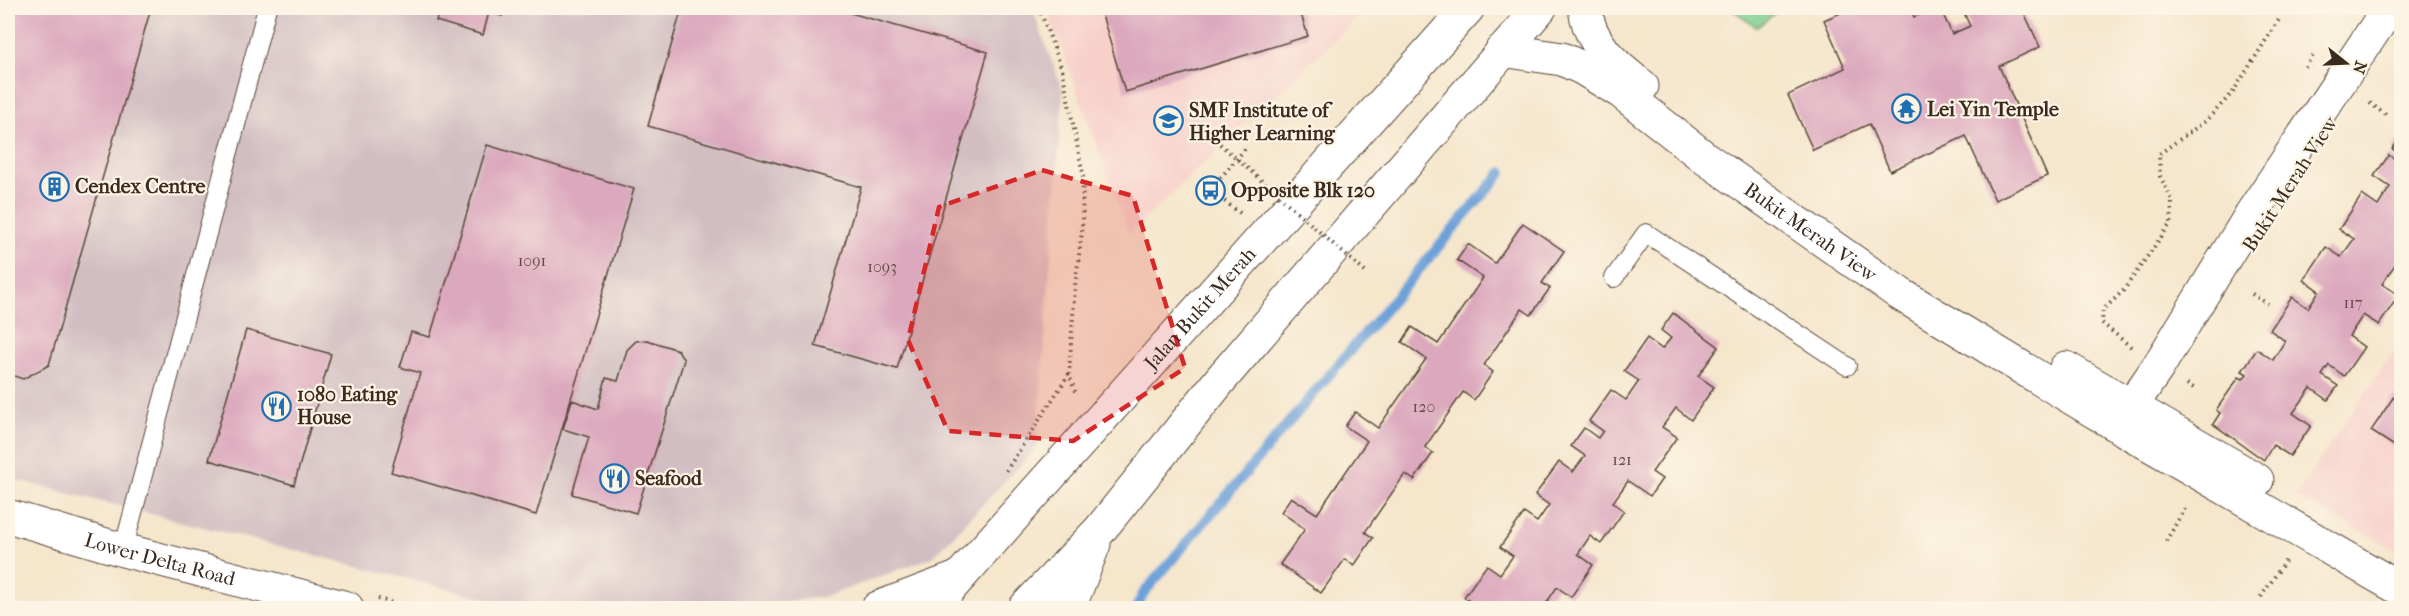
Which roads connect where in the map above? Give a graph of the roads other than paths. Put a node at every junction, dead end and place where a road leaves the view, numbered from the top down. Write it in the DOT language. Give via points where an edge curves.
graph roads {
  1 [pos="267,8"];
  2 [pos="1468,8"];
  3 [pos="1540,8"];
  4 [pos="1585,8"];
  5 [pos="2389,8"];
  6 [pos="2402,17"];
  7 [pos="1502,50"];
  8 [pos="2361,81"];
  9 [pos="1614,278"];
  10 [pos="1906,286"];
  11 [pos="1847,366"];
  12 [pos="2131,420"];
  13 [pos="8,516"];
  14 [pos="1099,531"];
  15 [pos="123,550"];
  16 [pos="2402,565"];
  17 [pos="959,577"];
  18 [pos="2402,590"];
  19 [pos="347,609"];
  20 [pos="878,609"];
  21 [pos="932,609"];
  22 [pos="1025,609"];
  23 [pos="1070,609"];
  1 -- 15 [label="lane"];
  2 -- 17 [label="street, Jalan Bukit Merah"];
  3 -- 7 [label="street"];
  4 -- 10 [label="street, Bukit Merah View" via="1598,45 1619,69"];
  5 -- 8 [label="street, Bukit Merah View"];
  6 -- 8 [label="street, Bukit Merah View"];
  7 -- 10 [label="street, Bukit Merah View" via="1562,59 1599,78 1714,164"];
  7 -- 14 [label="street" via="1221,379"];
  8 -- 12 [label="street, Bukit Merah View"];
  9 -- 11 [label="lane" via="1646,234"];
  10 -- 12 [label="street, Bukit Merah View"];
  12 -- 16 [label="street, Bukit Merah View"];
  12 -- 18 [label="street, Bukit Merah View"];
  13 -- 15 [label="street, Lower Delta Road"];
  14 -- 22 [label="street"];
  14 -- 23 [label="street"];
  15 -- 19 [label="street, Lower Delta Road"];
  17 -- 20 [label="street"];
  17 -- 21 [label="street, Jalan Bukit Merah"];
}
